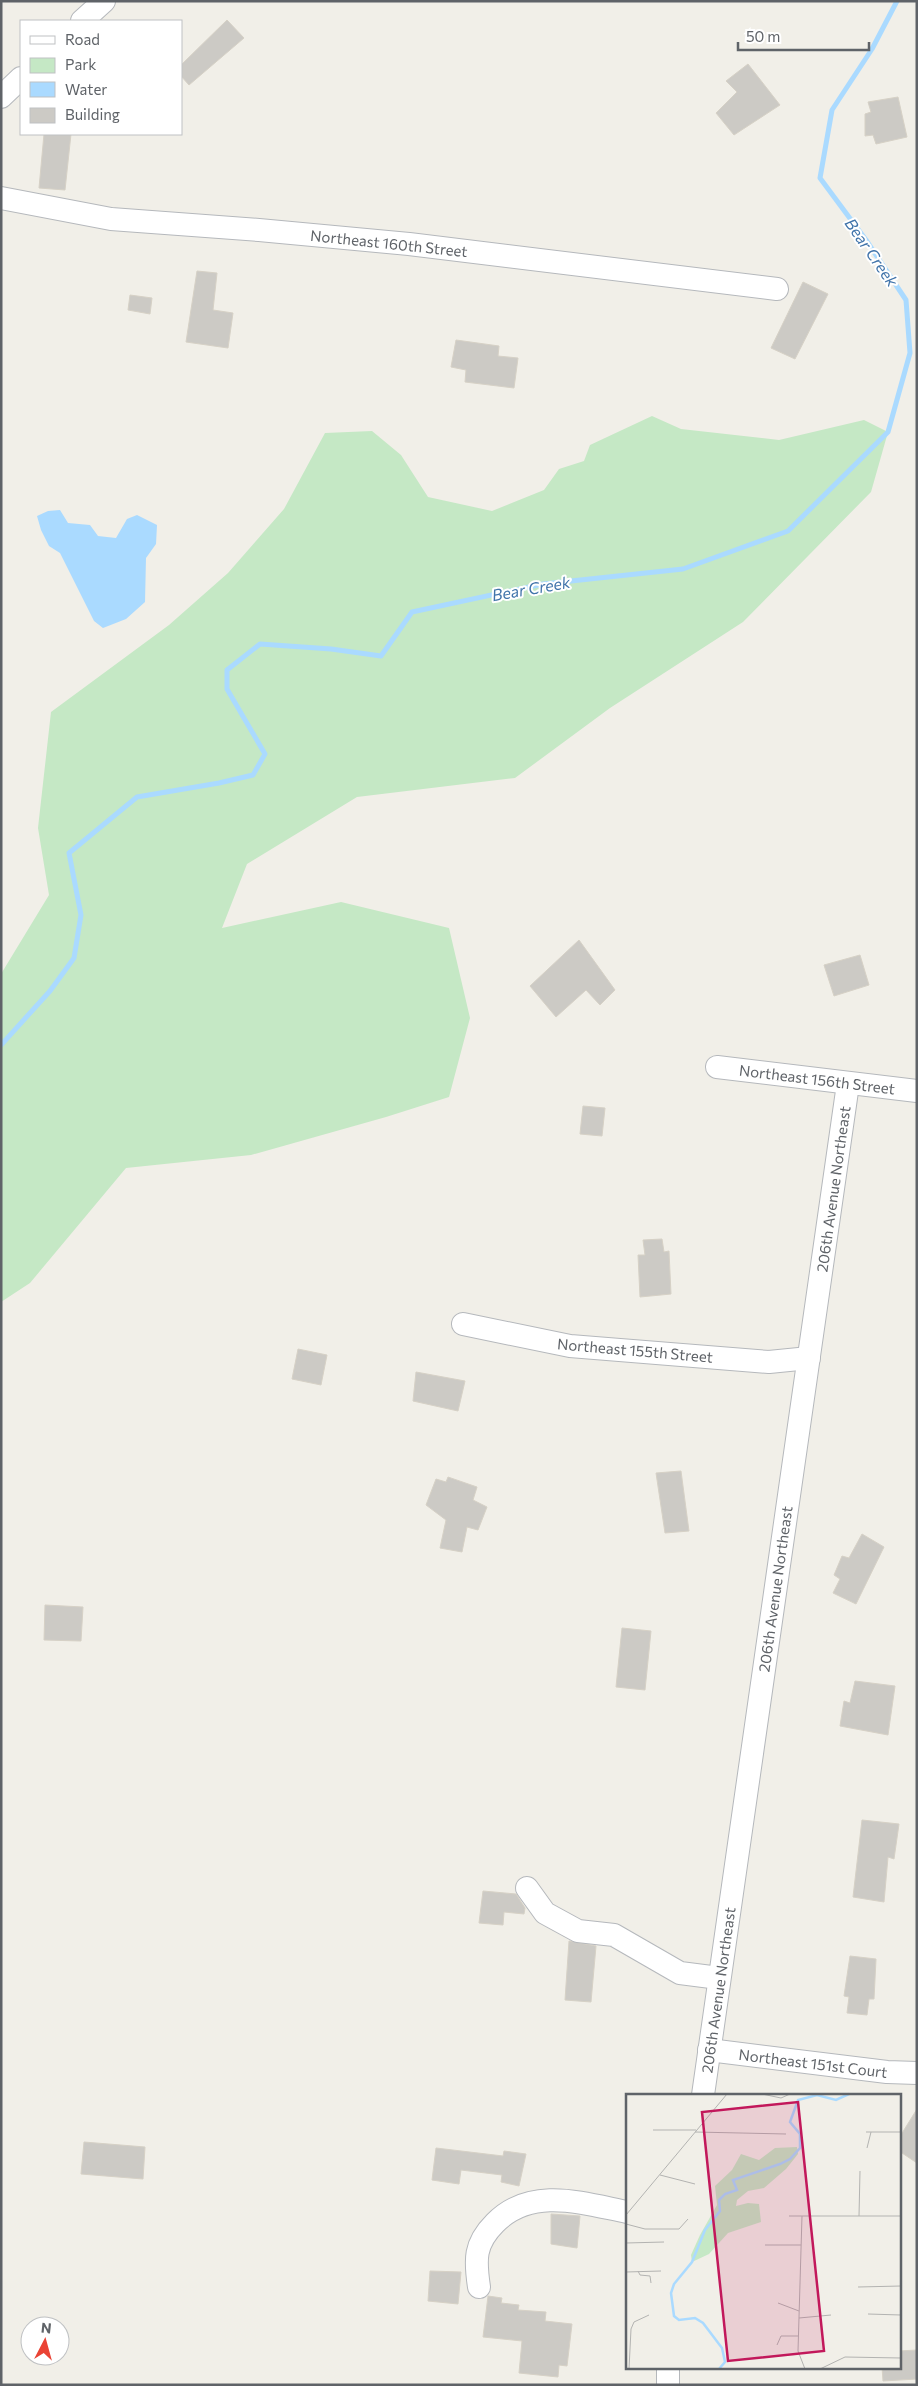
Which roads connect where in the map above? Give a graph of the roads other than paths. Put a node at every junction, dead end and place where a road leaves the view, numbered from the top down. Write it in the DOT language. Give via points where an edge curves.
graph roads {
  1 [pos="104,1"];
  2 [pos="83,20"];
  3 [pos="20,79"];
  4 [pos="1,97"];
  5 [pos="1,198"];
  6 [pos="777,289"];
  7 [pos="717,1067"];
  8 [pos="848,1084"];
  9 [pos="917,1091"];
  10 [pos="463,1324"];
  11 [pos="809,1358"];
  12 [pos="527,1888"];
  13 [pos="719,1978"];
  14 [pos="709,2050"];
  15 [pos="917,2073"];
  16 [pos="703,2094"];
  17 [pos="626,2212"];
  18 [pos="479,2287"];
  19 [pos="668,2368"];
  20 [pos="668,2385"];
  1 -- 2 [label="street"];
  3 -- 4 [label="street"];
  5 -- 6 [label="street, Northeast 160th Street" via="111,219 409,244"];
  7 -- 8 [label="street, Northeast 156th Street"];
  8 -- 9 [label="street, Northeast 156th Street"];
  8 -- 11 [label="street, 206th Avenue Northeast"];
  10 -- 11 [label="street, Northeast 155th Street" via="570,1346 769,1362"];
  11 -- 13 [label="street, 206th Avenue Northeast"];
  12 -- 13 [label="street" via="544,1913 578,1931 614,1935 680,1973"];
  13 -- 14 [label="street, 206th Avenue Northeast"];
  14 -- 15 [label="street, Northeast 151st Court"];
  14 -- 16 [label="street, 206th Avenue Northeast"];
  17 -- 18 [label="street" via="548,2199 522,2204 500,2217 483,2238 475,2262"];
  19 -- 20 [label="street"];
}
